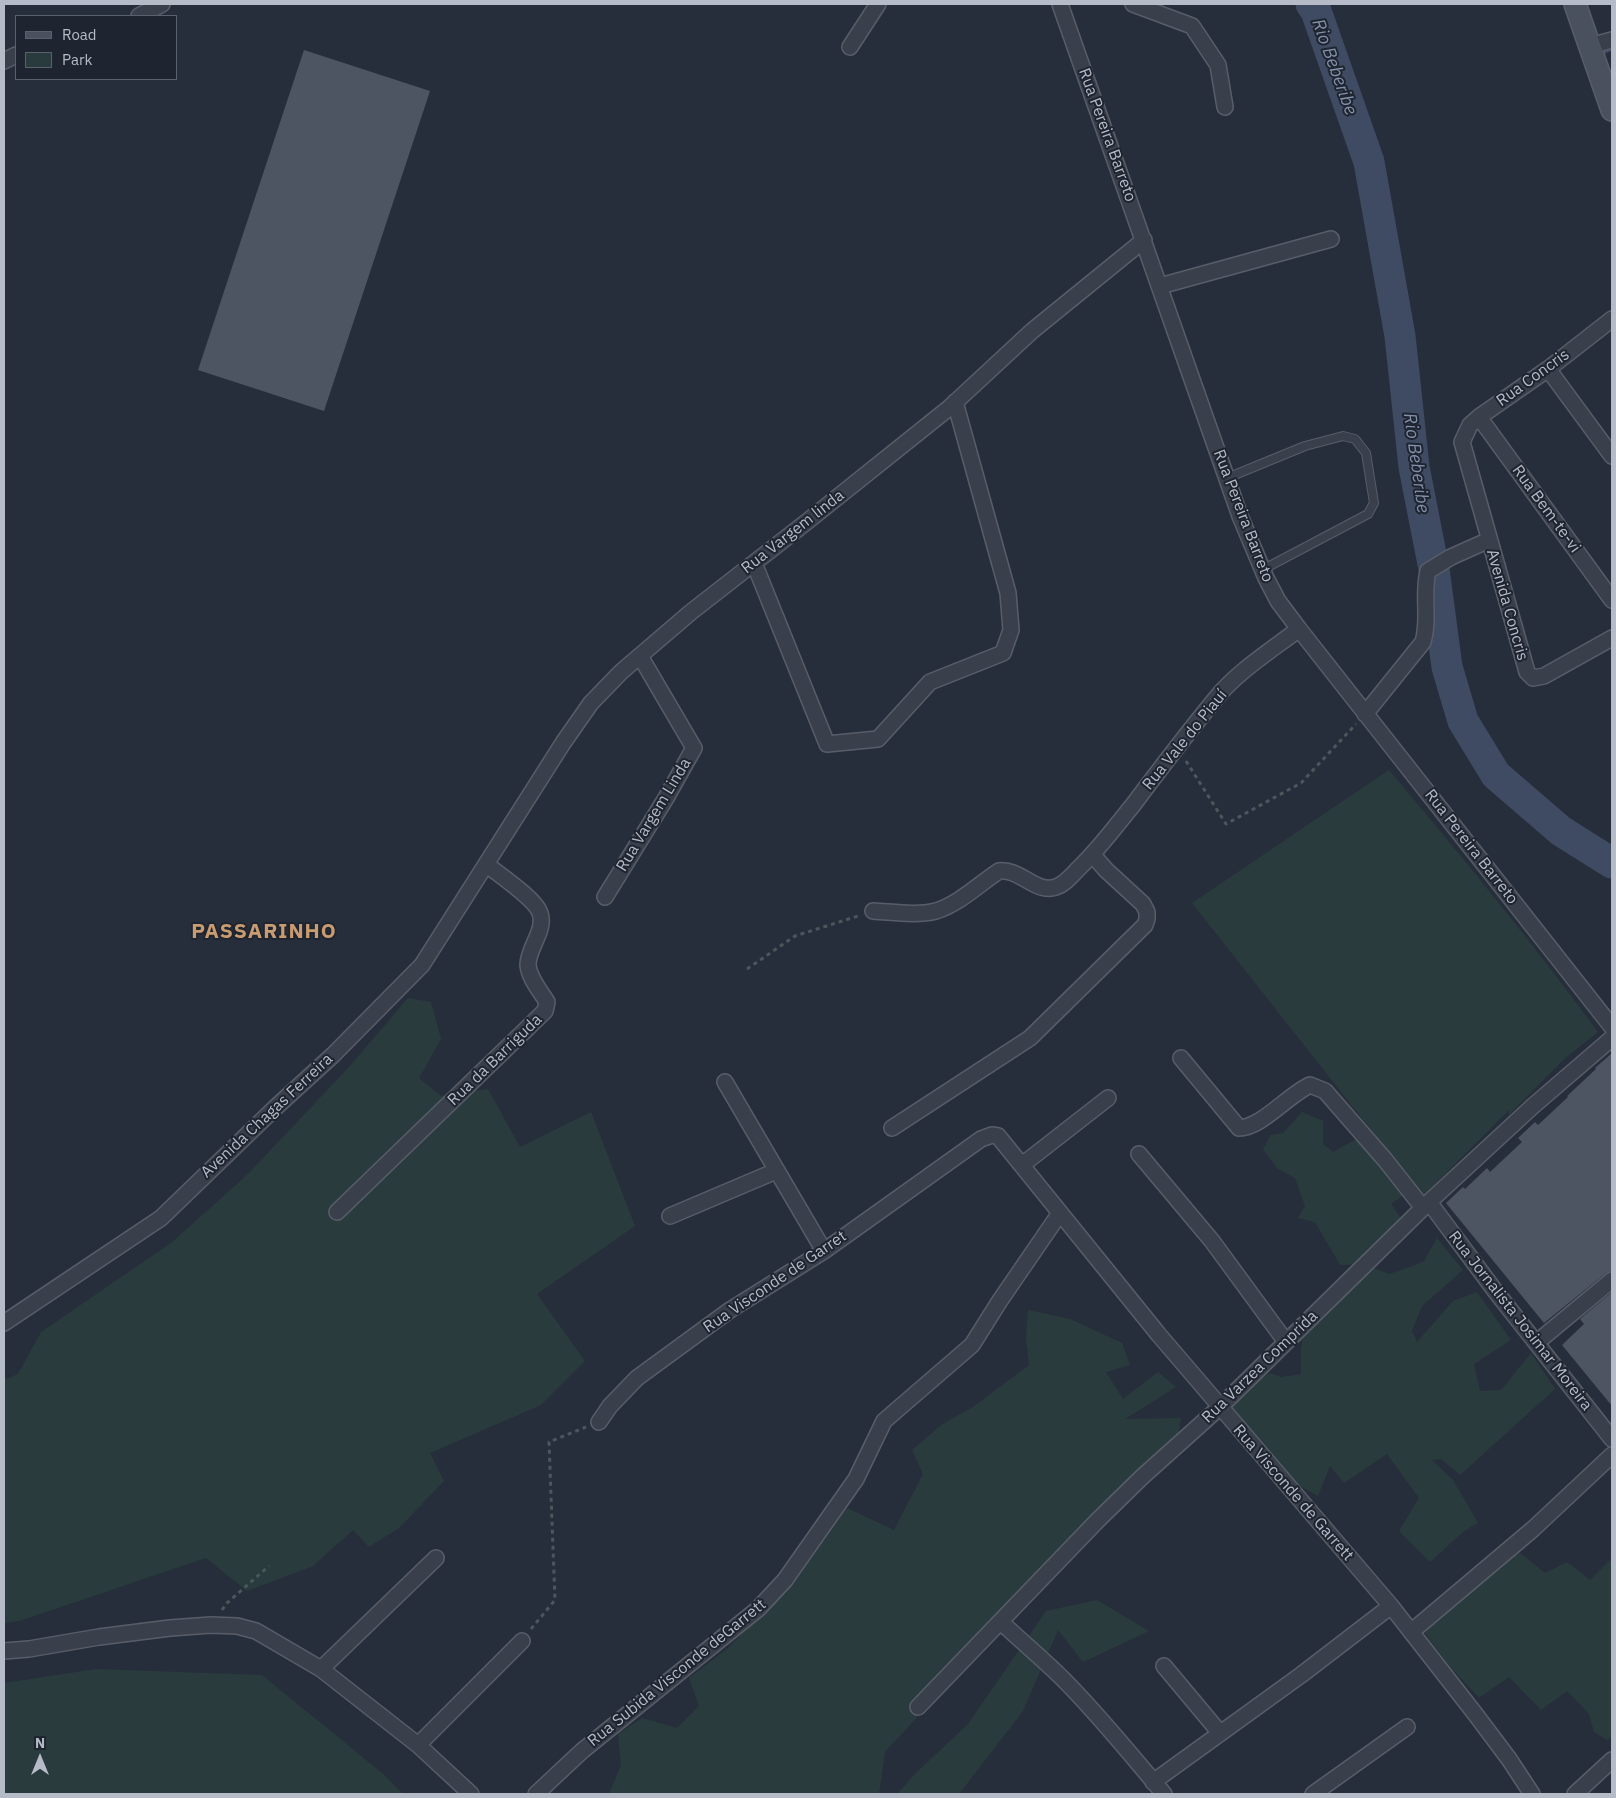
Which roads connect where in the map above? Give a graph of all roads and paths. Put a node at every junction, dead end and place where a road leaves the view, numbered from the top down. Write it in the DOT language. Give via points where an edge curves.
graph roads {
  1 [pos="162,4"];
  2 [pos="878,4"];
  3 [pos="1060,4"];
  4 [pos="1133,4"];
  5 [pos="1575,4"];
  6 [pos="141,15"];
  7 [pos="1612,40"];
  8 [pos="1590,46"];
  9 [pos="850,47"];
  10 [pos="1225,108"];
  11 [pos="1612,110"];
  12 [pos="1331,239"];
  13 [pos="1144,240"];
  14 [pos="1160,286"];
  15 [pos="1612,320"];
  16 [pos="1548,369"];
  17 [pos="955,402"];
  18 [pos="1479,417"];
  19 [pos="1462,442"];
  20 [pos="1612,456"];
  21 [pos="1227,478"];
  22 [pos="1489,540"];
  23 [pos="754,563"];
  24 [pos="1262,570"];
  25 [pos="1612,600"];
  26 [pos="1298,629"];
  27 [pos="1612,638"];
  28 [pos="640,656"];
  29 [pos="1366,714"];
  30 [pos="1177,748"];
  31 [pos="1093,854"];
  32 [pos="486,864"];
  33 [pos="605,897"];
  34 [pos="873,911"];
  35 [pos="747,969"];
  36 [pos="1612,1027"];
  37 [pos="1612,1038"];
  38 [pos="1181,1058"];
  39 [pos="726,1082"];
  40 [pos="1108,1098"];
  41 [pos="892,1128"];
  42 [pos="961,1153"];
  43 [pos="1139,1154"];
  44 [pos="1022,1165"];
  45 [pos="776,1171"];
  46 [pos="1426,1205"];
  47 [pos="337,1212"];
  48 [pos="1060,1213"];
  49 [pos="670,1216"];
  50 [pos="824,1250"];
  51 [pos="1612,1280"];
  52 [pos="4,1323"];
  53 [pos="1286,1342"];
  54 [pos="1536,1343"];
  55 [pos="1220,1407"];
  56 [pos="598,1422"];
  57 [pos="1612,1439"];
  58 [pos="1612,1455"];
  59 [pos="436,1558"];
  60 [pos="269,1566"];
  61 [pos="1391,1606"];
  62 [pos="1001,1622"];
  63 [pos="211,1625"];
  64 [pos="1411,1632"];
  65 [pos="522,1641"];
  66 [pos="4,1651"];
  67 [pos="1164,1666"];
  68 [pos="321,1669"];
  69 [pos="918,1707"];
  70 [pos="1407,1727"];
  71 [pos="1220,1733"];
  72 [pos="418,1746"];
  73 [pos="1612,1760"];
  74 [pos="1153,1782"];
  75 [pos="471,1794"];
  76 [pos="536,1794"];
  77 [pos="1164,1794"];
  78 [pos="1313,1794"];
  79 [pos="1532,1794"];
  80 [pos="1575,1794"];
  1 -- 6 [label="street"];
  2 -- 9 [label="street"];
  3 -- 13 [label="street, Rua Pereira Barreto"];
  4 -- 10 [label="street" via="1192,26 1218,65"];
  5 -- 8 [label="street"];
  7 -- 8 [label="street"];
  8 -- 11 [label="street"];
  12 -- 14 [label="street"];
  13 -- 14 [label="street, Rua Pereira Barreto"];
  13 -- 17 [label="street, Rua Vargem linda" via="1032,331"];
  14 -- 21 [label="street, Rua Pereira Barreto"];
  15 -- 16 [label="street, Rua Concris"];
  16 -- 18 [label="street, Rua Concris"];
  16 -- 20 [label="street"];
  17 -- 23 [label="street, Rua Vargem linda"];
  17 -- 23 [label="street" via="1008,593 1011,630 1003,653 930,682 878,739 827,744"];
  18 -- 19 [label="street, Rua Concris" via="1470,425"];
  18 -- 25 [label="street, Rua Bem-te-vi"];
  19 -- 22 [label="street, Avenida Concris"];
  21 -- 24 [label="street, Rua Pereira Barreto"];
  21 -- 24 [label="lane" via="1305,446 1343,436 1354,440 1366,453 1374,503 1368,514"];
  22 -- 27 [label="street, Avenida Concris" via="1524,666 1533,678 1544,676"];
  22 -- 29 [label="street" via="1428,571 1425,585 1427,628 1423,642"];
  23 -- 28 [label="street, Rua Vargem linda"];
  24 -- 26 [label="street, Rua Pereira Barreto"];
  26 -- 29 [label="street, Rua Pereira Barreto"];
  26 -- 30 [label="street, Rua Vale do Piauí" via="1218,696"];
  28 -- 32 [label="street, Rua Vargem linda" via="591,704"];
  28 -- 33 [label="street, Rua Vargem Linda" via="694,748"];
  29 -- 30 [label="path" via="1301,783 1226,824"];
  29 -- 36 [label="street, Rua Pereira Barreto"];
  30 -- 31 [label="street, Rua Vale do Piauí"];
  31 -- 34 [label="street" via="1057,887 1041,887 1007,870 999,871 954,903 936,911 918,914"];
  31 -- 41 [label="street" via="1143,904 1147,912 1145,925 1030,1038"];
  32 -- 47 [label="street, Rua da Barriguda" via="528,897 540,912 541,926 528,964 548,1002 546,1011"];
  32 -- 52 [label="street, Avenida Chagas Ferreira" via="422,964 333,1055 161,1218"];
  34 -- 35 [label="path" via="795,936"];
  37 -- 46 [label="street, Rua Varzea Comprida"];
  38 -- 46 [label="street, Rua Jornalista Josimar Moreira" via="1239,1128 1255,1124 1310,1085 1324,1091"];
  39 -- 45 [label="street"];
  40 -- 44 [label="street"];
  42 -- 44 [label="street, Rua Visconde de Garrett" via="981,1139 998,1136"];
  42 -- 50 [label="street, Rua Visconde de Garret"];
  43 -- 53 [label="street" via="1212,1241"];
  44 -- 48 [label="street, Rua Visconde de Garrett"];
  45 -- 49 [label="street"];
  45 -- 50 [label="street"];
  46 -- 53 [label="street, Rua Varzea Comprida"];
  46 -- 54 [label="street, Rua Jornalista Josimar Moreira"];
  48 -- 55 [label="street, Rua Visconde de Garrett"];
  48 -- 76 [label="street, Rua Subida Visconde deGarrett" via="972,1345 884,1421 856,1480 785,1580 758,1609 582,1751"];
  50 -- 56 [label="street, Rua Visconde de Garret" via="730,1310 638,1378"];
  51 -- 54 [label="street"];
  53 -- 55 [label="street, Rua Varzea Comprida"];
  54 -- 57 [label="street, Rua Jornalista Josimar Moreira"];
  55 -- 61 [label="street, Rua Visconde de Garrett"];
  55 -- 62 [label="street, Rua Varzea Comprida" via="1097,1521"];
  56 -- 65 [label="path" via="549,1442 555,1600"];
  58 -- 64 [label="street" via="1533,1529"];
  59 -- 68 [label="street"];
  60 -- 63 [label="path" via="227,1603"];
  61 -- 64 [label="street, Rua Visconde de Garrett"];
  61 -- 71 [label="street"];
  62 -- 69 [label="street, Rua Varzea Comprida"];
  62 -- 74 [label="street" via="1081,1698"];
  63 -- 66 [label="street"];
  63 -- 68 [label="street" via="256,1631"];
  64 -- 79 [label="street, Rua Visconde de Garrett" via="1493,1737"];
  65 -- 72 [label="street"];
  67 -- 71 [label="street"];
  68 -- 72 [label="street"];
  70 -- 78 [label="street"];
  71 -- 74 [label="street"];
  72 -- 75 [label="street"];
  73 -- 80 [label="street"];
  74 -- 77 [label="street"];
}
